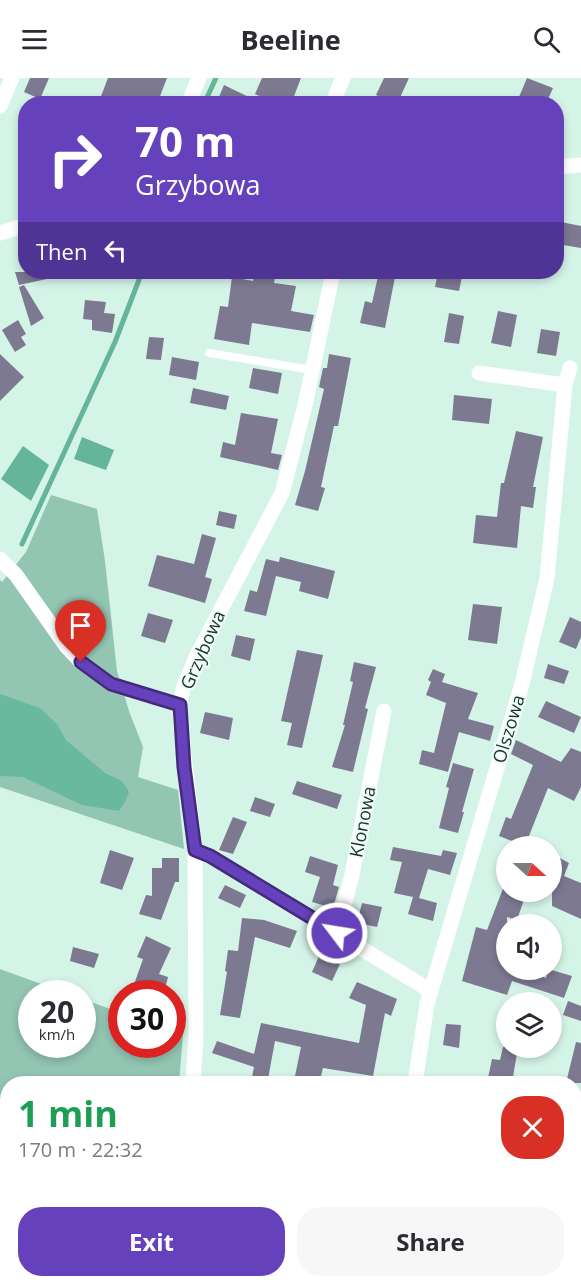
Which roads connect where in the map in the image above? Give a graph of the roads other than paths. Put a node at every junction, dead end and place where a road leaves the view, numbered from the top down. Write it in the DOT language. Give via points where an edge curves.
graph roads {
  1 [pos="12,78"];
  2 [pos="199,78"];
  3 [pos="344,78"];
  4 [pos="191,96"];
  5 [pos="336,96"];
  6 [pos="0,106"];
  7 [pos="581,165"];
  8 [pos="564,166"];
  9 [pos="18,227"];
  10 [pos="0,233"];
  11 [pos="332,279"];
  12 [pos="209,352"];
  13 [pos="570,368"];
  14 [pos="312,370"];
  15 [pos="479,373"];
  16 [pos="565,385"];
  17 [pos="0,559"];
  18 [pos="180,705"];
  19 [pos="384,711"];
  20 [pos="195,850"];
  21 [pos="337,933"];
  22 [pos="431,991"];
  23 [pos="193,1076"];
  24 [pos="416,1076"];
  1 -- 6 [label="street"];
  2 -- 4 [label="street"];
  3 -- 5 [label="street"];
  7 -- 8 [label="street"];
  9 -- 10 [label="street"];
  11 -- 14 [label="street, Grzybowa"];
  12 -- 14 [label="lane"];
  13 -- 16 [label="street, Olszowa"];
  14 -- 18 [label="street, Grzybowa" via="282,493 196,657"];
  15 -- 16 [label="street"];
  16 -- 22 [label="street, Olszowa" via="544,590 522,684"];
  17 -- 18 [label="street" via="81,662 111,684"];
  18 -- 20 [label="street, Grzybowa"];
  19 -- 21 [label="street, Klonowa"];
  20 -- 21 [label="street"];
  20 -- 23 [label="street, Grzybowa"];
  21 -- 22 [label="street"];
  22 -- 24 [label="street, Olszowa"];
}
